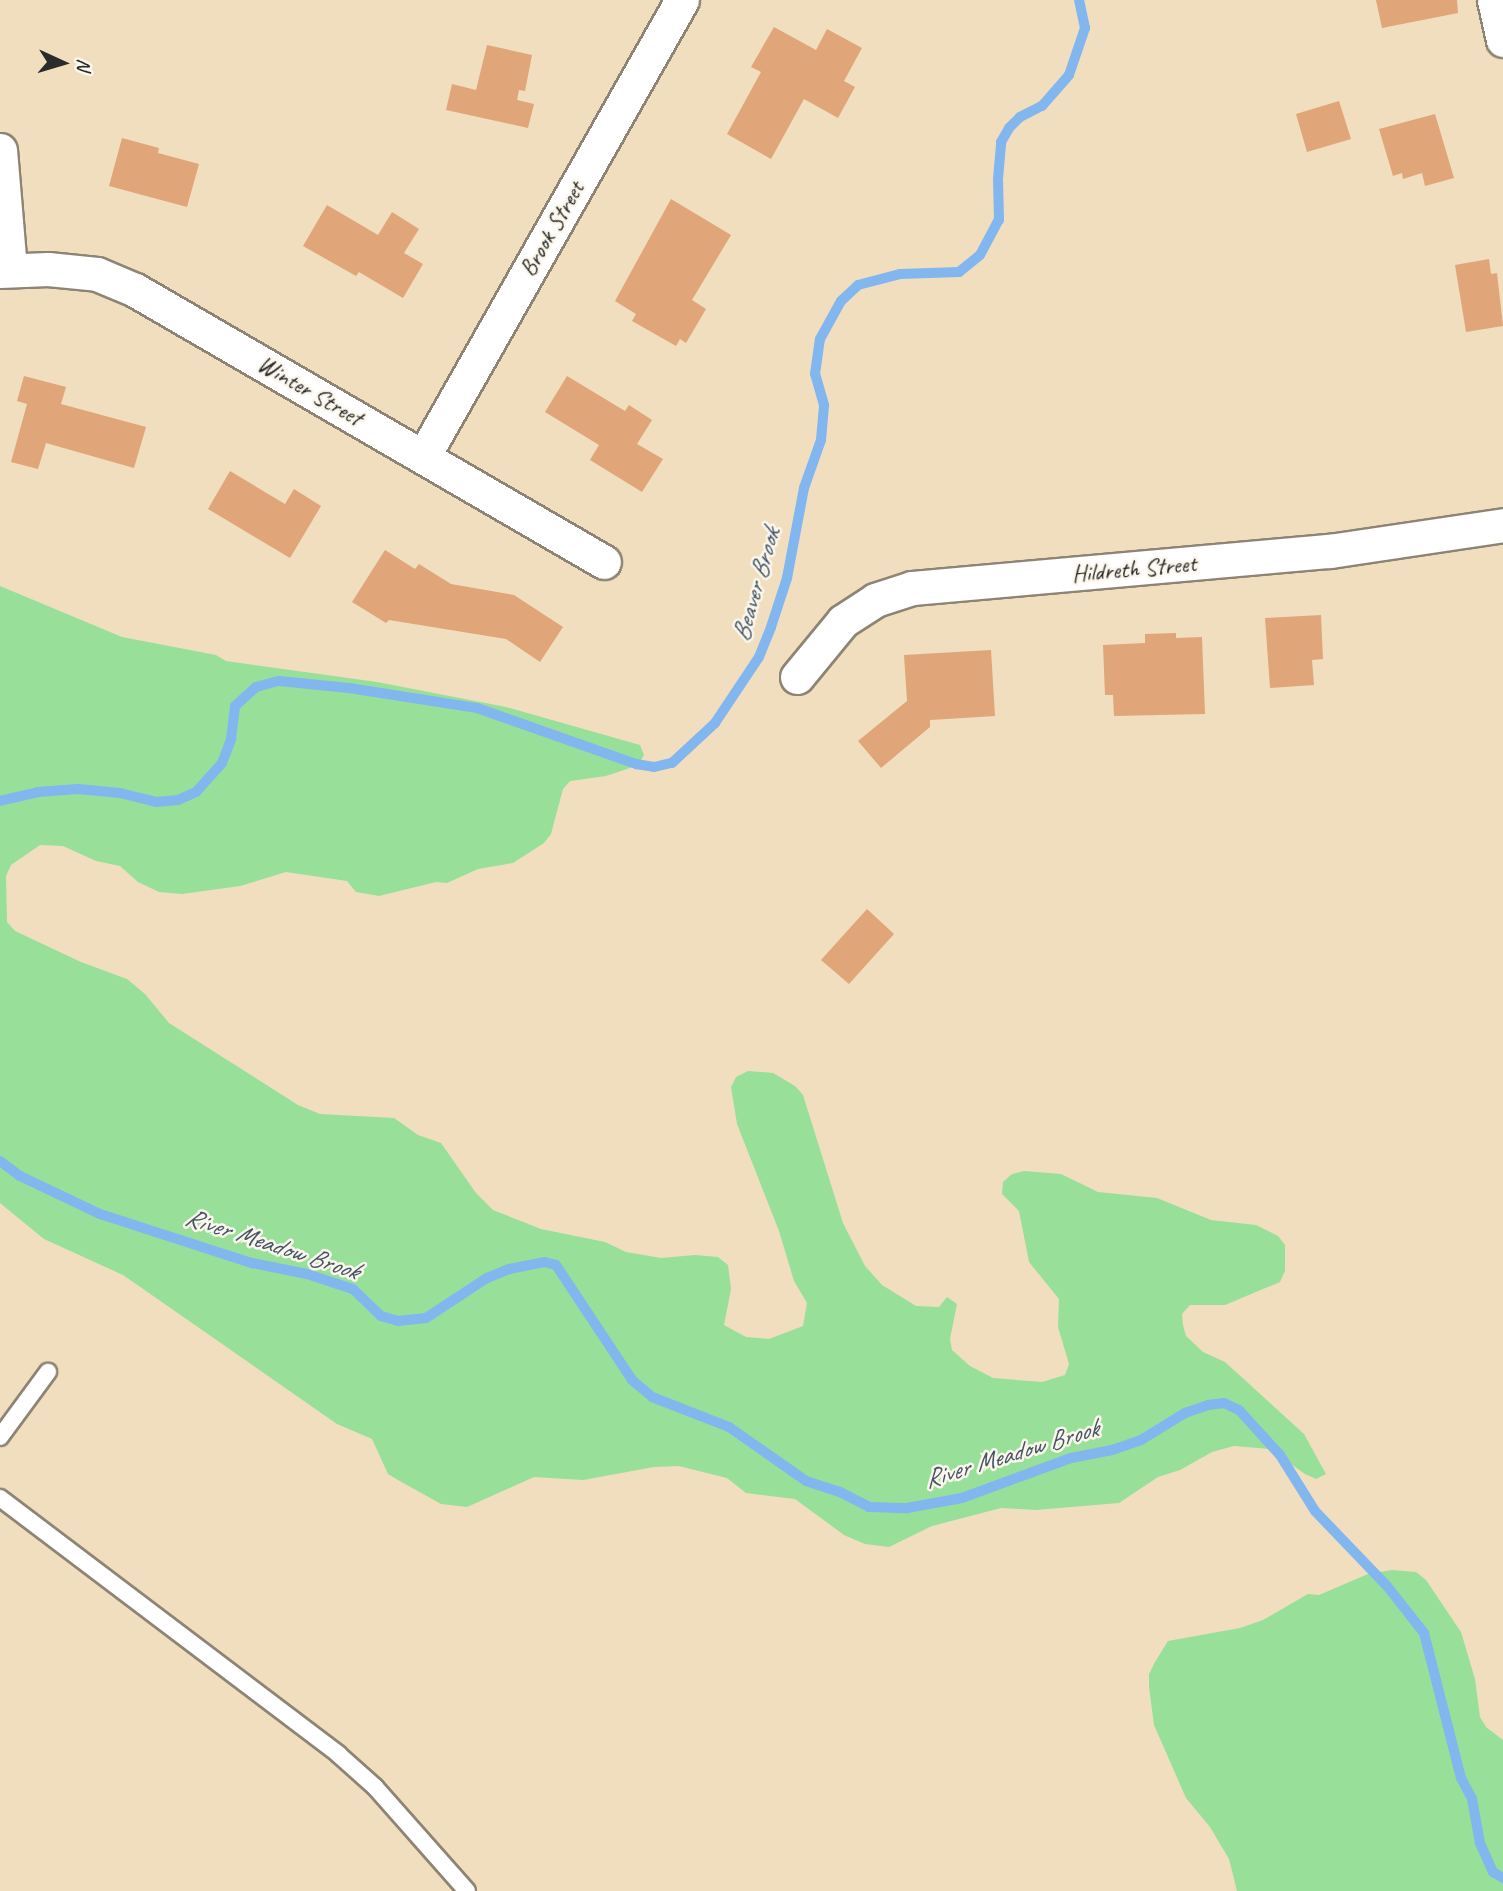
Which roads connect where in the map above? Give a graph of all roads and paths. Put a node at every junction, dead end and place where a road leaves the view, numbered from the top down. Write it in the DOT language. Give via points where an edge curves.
graph roads {
  1 [pos="682,0"];
  2 [pos="1494,0"];
  3 [pos="1503,40"];
  4 [pos="0,150"];
  5 [pos="5,270"];
  6 [pos="423,457"];
  7 [pos="1503,525"];
  8 [pos="604,562"];
  9 [pos="797,677"];
  10 [pos="48,1372"];
  11 [pos="0,1437"];
  12 [pos="0,1498"];
  13 [pos="467,1891"];
  1 -- 6 [label="street, Brook Street"];
  2 -- 3 [label="street"];
  4 -- 5 [label="street"];
  5 -- 6 [label="street, Winter Street" via="48,268 97,274 135,290"];
  6 -- 8 [label="street, Winter Street"];
  7 -- 9 [label="street, Hildreth Street" via="1330,551 912,588 875,600 843,621"];
  10 -- 11 [label="lane"];
  12 -- 13 [label="lane" via="338,1754 375,1787"];
}
